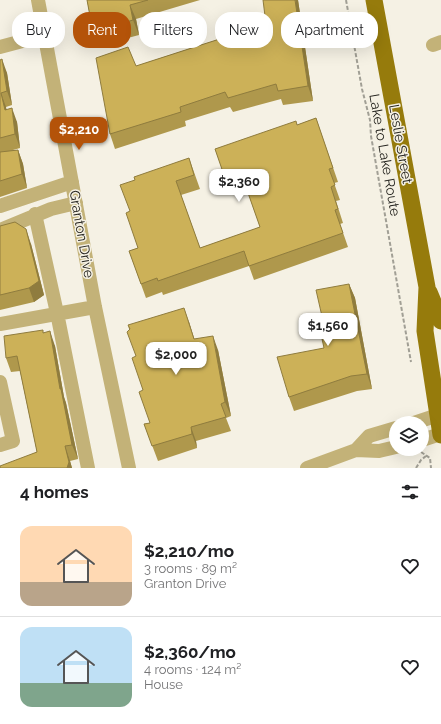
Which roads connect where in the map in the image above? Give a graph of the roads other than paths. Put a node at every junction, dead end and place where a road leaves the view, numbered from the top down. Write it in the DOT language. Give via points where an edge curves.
graph roads {
  1 [pos="38,0"];
  2 [pos="374,0"];
  3 [pos="40,12"];
  4 [pos="12,44"];
  5 [pos="0,47"];
  6 [pos="47,48"];
  7 [pos="72,182"];
  8 [pos="76,203"];
  9 [pos="0,206"];
  10 [pos="35,214"];
  11 [pos="0,230"];
  12 [pos="427,287"];
  13 [pos="95,306"];
  14 [pos="57,313"];
  15 [pos="441,321"];
  16 [pos="0,324"];
  17 [pos="0,382"];
  18 [pos="440,415"];
  19 [pos="429,418"];
  20 [pos="389,430"];
  21 [pos="441,435"];
  22 [pos="429,442"];
  23 [pos="0,445"];
  24 [pos="389,449"];
  25 [pos="356,450"];
  26 [pos="88,468"];
  27 [pos="129,468"];
  28 [pos="307,468"];
  1 -- 3 [label="street, Granton Drive"];
  2 -- 12 [label="main road, Leslie Street"];
  4 -- 5 [label="street"];
  6 -- 7 [label="street, Granton Drive"];
  7 -- 8 [label="street, Granton Drive"];
  7 -- 9 [label="street"];
  8 -- 10 [label="street"];
  8 -- 13 [label="street, Granton Drive"];
  10 -- 11 [label="street"];
  10 -- 14 [label="street"];
  12 -- 15 [label="main road, Leslie Street"];
  12 -- 18 [label="main road, Leslie Street" via="425,331"];
  13 -- 14 [label="street"];
  13 -- 27 [label="street, Granton Drive"];
  14 -- 16 [label="street"];
  14 -- 26 [label="street"];
  17 -- 23 [label="street" via="13,441"];
  18 -- 19 [label="street"];
  18 -- 21 [label="main road, Leslie Street"];
  20 -- 25 [label="street" via="369,436"];
  21 -- 22 [label="street"];
  24 -- 25 [label="street"];
  25 -- 28 [label="street"];
}
